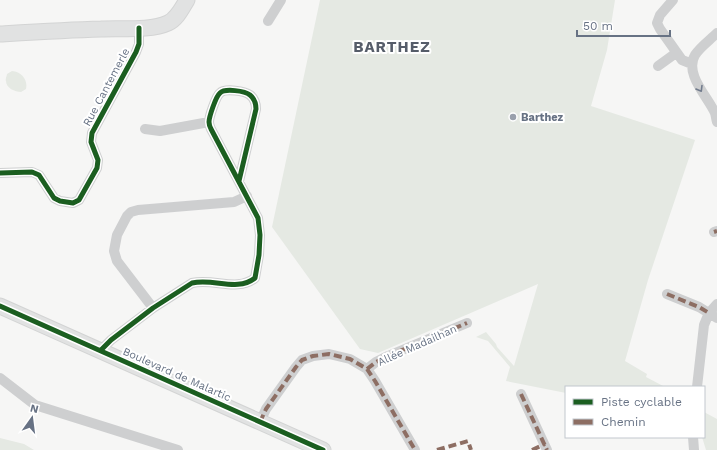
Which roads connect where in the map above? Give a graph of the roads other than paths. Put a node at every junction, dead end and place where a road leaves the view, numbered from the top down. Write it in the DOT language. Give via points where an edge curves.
graph roads {
  1 [pos="187,0"];
  2 [pos="281,0"];
  3 [pos="673,0"];
  4 [pos="268,21"];
  5 [pos="139,28"];
  6 [pos="717,33"];
  7 [pos="0,34"];
  8 [pos="676,52"];
  9 [pos="692,64"];
  10 [pos="658,66"];
  11 [pos="209,122"];
  12 [pos="717,122"];
  13 [pos="145,129"];
  14 [pos="0,173"];
  15 [pos="239,181"];
  16 [pos="247,196"];
  17 [pos="667,294"];
  18 [pos="717,304"];
  19 [pos="0,306"];
  20 [pos="153,308"];
  21 [pos="713,316"];
  22 [pos="467,323"];
  23 [pos="101,350"];
  24 [pos="367,369"];
  25 [pos="0,378"];
  26 [pos="696,386"];
  27 [pos="522,394"];
  28 [pos="260,422"];
  29 [pos="693,438"];
  30 [pos="178,450"];
  31 [pos="323,450"];
  32 [pos="415,450"];
  33 [pos="547,450"];
  34 [pos="694,450"];
  1 -- 5 [label="street" via="169,23"];
  2 -- 4 [label="street"];
  3 -- 8 [label="street" via="660,15 657,23"];
  5 -- 7 [label="street"];
  5 -- 14 [label="street, Rue Cantemerle" via="136,52 92,132 91,142 98,160 97,168 79,200 73,203 54,198 39,176 32,172"];
  6 -- 9 [label="street" via="695,55"];
  8 -- 9 [label="street" via="682,60"];
  8 -- 10 [label="street"];
  9 -- 12 [label="street, one-way" via="697,83 715,113"];
  11 -- 13 [label="street" via="160,131"];
  11 -- 15 [label="street"];
  11 -- 15 [label="street" via="219,93 229,90 248,94 254,99 256,109"];
  15 -- 16 [label="street"];
  16 -- 20 [label="street" via="258,218 260,235 255,278 242,285 199,281 192,283"];
  16 -- 20 [label="street" via="234,202 138,210 127,216 117,235 114,251 117,261"];
  17 -- 21 [label="street" via="699,307"];
  18 -- 21 [label="street"];
  19 -- 23 [label="street, Boulevard de Malartic"];
  20 -- 23 [label="street"];
  21 -- 26 [label="street" via="704,325"];
  22 -- 24 [label="street, Allée Madailhan" via="388,356"];
  23 -- 28 [label="street, Boulevard de Malartic"];
  24 -- 28 [label="street" via="350,359 329,354 302,360 266,409"];
  24 -- 32 [label="street"];
  25 -- 30 [label="street" via="35,405"];
  27 -- 33 [label="street"];
  28 -- 31 [label="street, Boulevard de Malartic"];
  29 -- 34 [label="street"];
}
